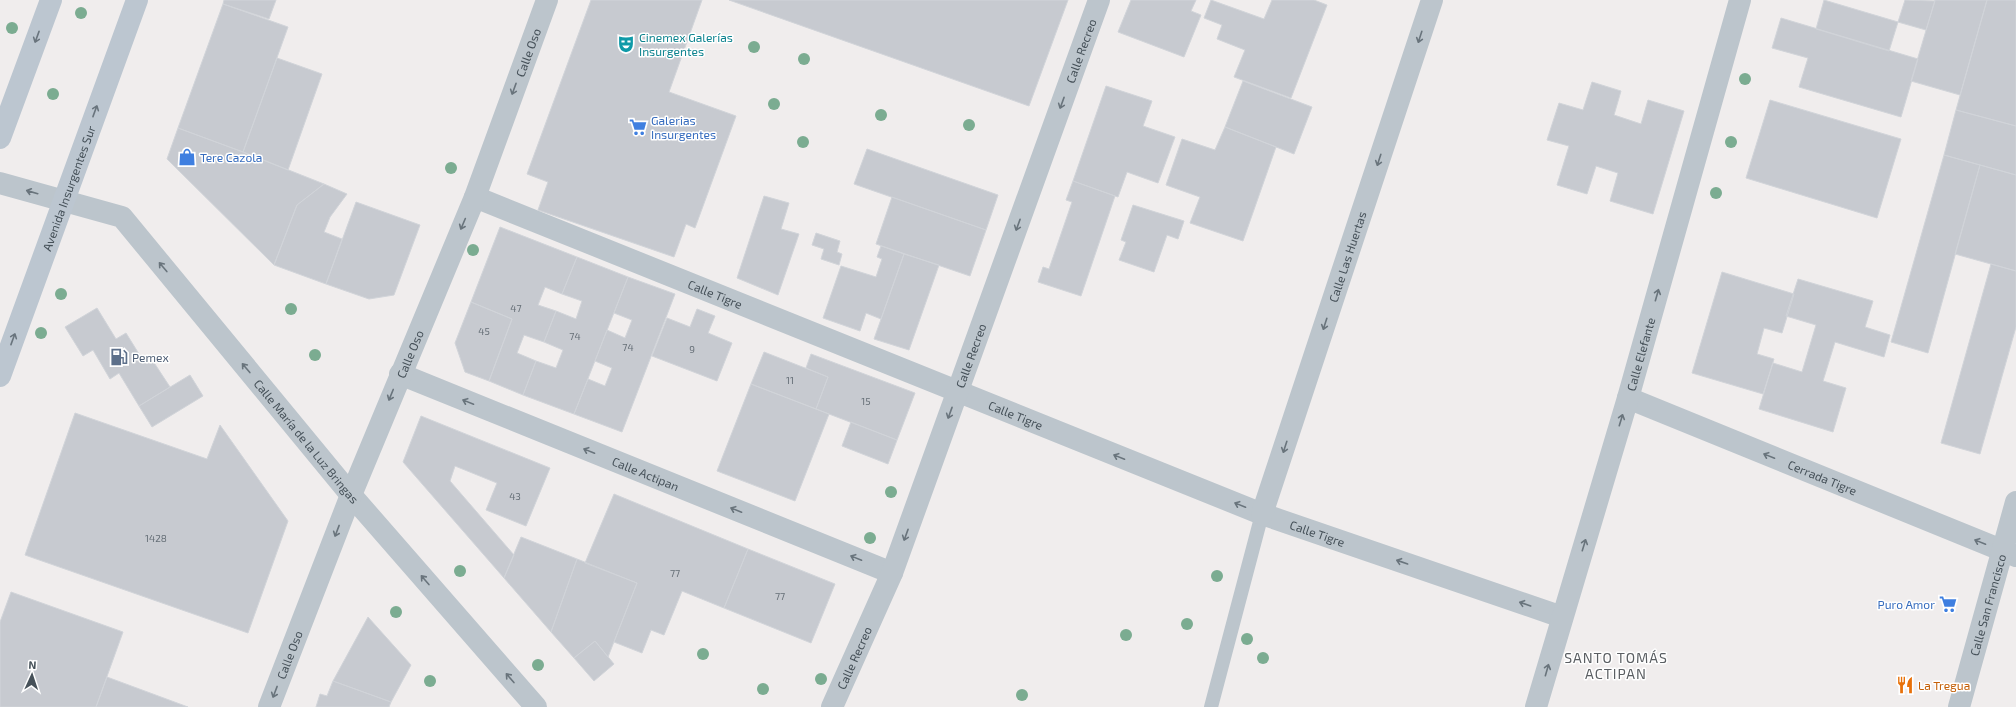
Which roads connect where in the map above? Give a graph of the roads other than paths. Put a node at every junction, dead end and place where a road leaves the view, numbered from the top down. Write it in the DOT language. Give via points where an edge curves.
graph roads {
  1 [pos="51,0"];
  2 [pos="136,0"];
  3 [pos="547,0"];
  4 [pos="1099,0"];
  5 [pos="1432,0"];
  6 [pos="1740,0"];
  7 [pos="0,138"];
  8 [pos="0,183"];
  9 [pos="475,197"];
  10 [pos="64,201"];
  11 [pos="400,374"];
  12 [pos="0,376"];
  13 [pos="958,391"];
  14 [pos="1628,398"];
  15 [pos="351,495"];
  16 [pos="2016,502"];
  17 [pos="1262,514"];
  18 [pos="2009,554"];
  19 [pos="892,573"];
  20 [pos="1562,617"];
  21 [pos="269,707"];
  22 [pos="536,707"];
  23 [pos="832,707"];
  24 [pos="1211,707"];
  25 [pos="1536,707"];
  26 [pos="1958,707"];
  1 -- 7 [label="main road, one-way"];
  10 -- 2 [label="main road, Avenida Insurgentes Sur, one-way"];
  3 -- 9 [label="street, Calle Oso, one-way"];
  4 -- 13 [label="street, Calle Recreo, one-way"];
  5 -- 17 [label="street, Calle Las Huertas, one-way"];
  14 -- 6 [label="street, Calle Elefante, one-way"];
  10 -- 8 [label="street, Calle María de la Luz Bringas, one-way"];
  9 -- 11 [label="street, Calle Oso, one-way"];
  9 -- 13 [label="street, Calle Tigre"];
  12 -- 10 [label="main road, Avenida Insurgentes Sur, one-way"];
  15 -- 10 [label="street, Calle María de la Luz Bringas, one-way" via="122,217"];
  11 -- 15 [label="street, Calle Oso, one-way"];
  19 -- 11 [label="street, Calle Actipan, one-way"];
  17 -- 13 [label="street, Calle Tigre, one-way"];
  13 -- 19 [label="street, Calle Recreo, one-way"];
  18 -- 14 [label="street, Cerrada Tigre, one-way"];
  20 -- 14 [label="street, Calle Elefante, one-way"];
  15 -- 21 [label="street, Calle Oso, one-way"];
  22 -- 15 [label="street, Calle María de la Luz Bringas, one-way"];
  16 -- 18 [label="street, Calle San Francisco"];
  20 -- 17 [label="street, Calle Tigre, one-way"];
  17 -- 24 [label="lane"];
  18 -- 26 [label="street, Calle San Francisco"];
  19 -- 23 [label="street, Calle Recreo"];
  25 -- 20 [label="street, Calle Elefante, one-way"];
}
